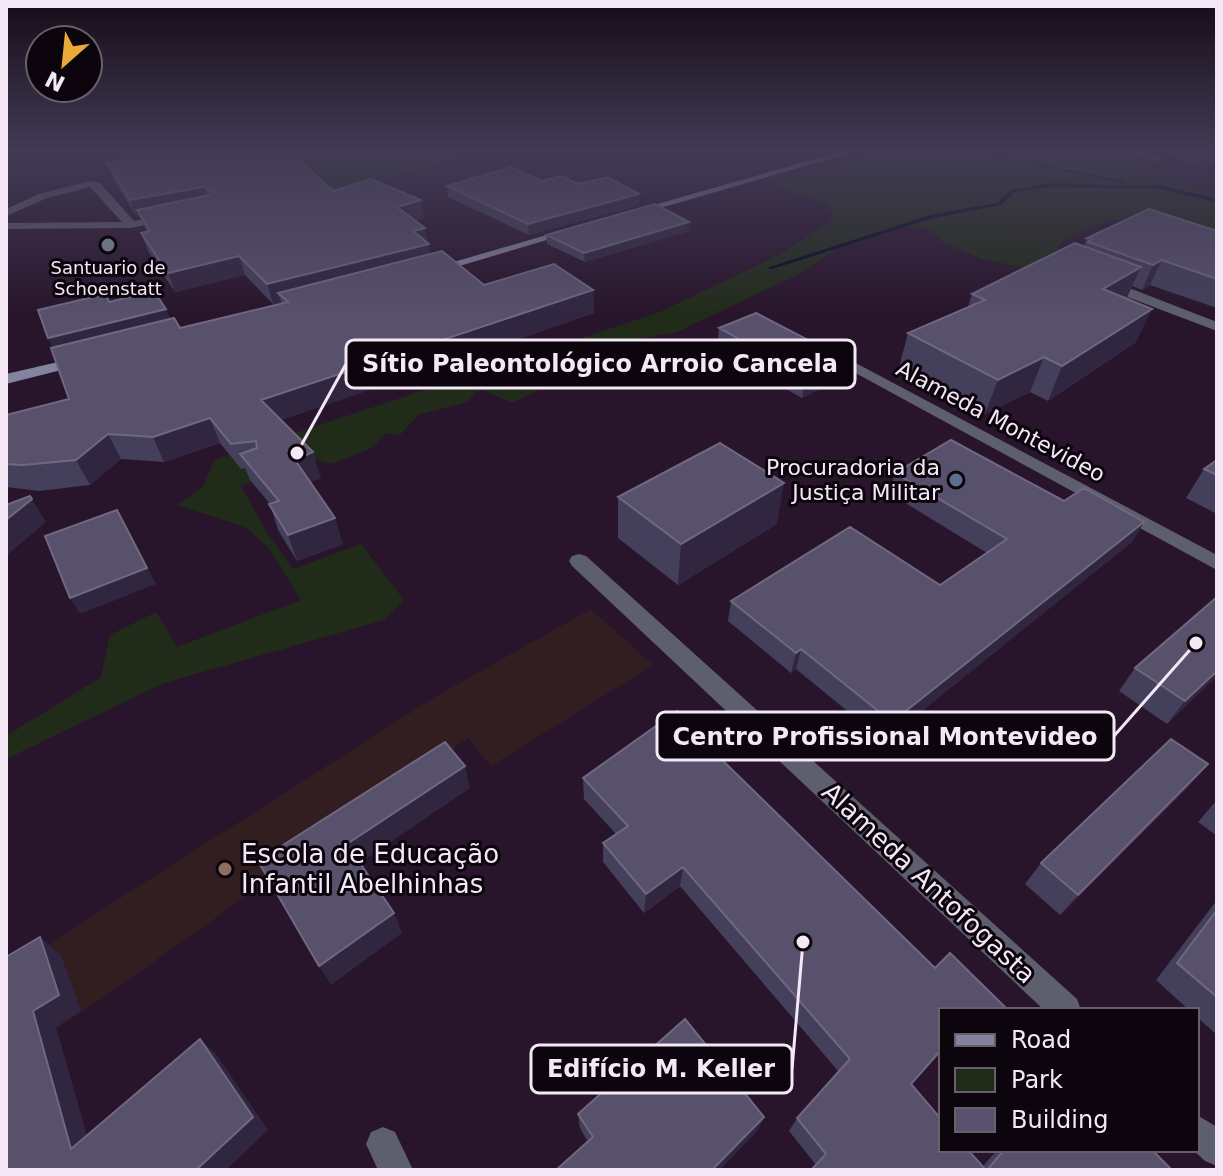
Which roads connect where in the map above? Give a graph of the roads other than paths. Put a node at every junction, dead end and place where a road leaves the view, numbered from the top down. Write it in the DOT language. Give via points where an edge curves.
graph roads {
  1 [pos="115,207"];
  2 [pos="654,207"];
  3 [pos="183,215"];
  4 [pos="611,219"];
  5 [pos="131,225"];
  6 [pos="6,226"];
  7 [pos="581,228"];
  8 [pos="412,276"];
  9 [pos="1099,281"];
  10 [pos="1217,327"];
  11 [pos="804,340"];
  12 [pos="92,359"];
  13 [pos="6,379"];
  14 [pos="579,561"];
  15 [pos="1217,563"];
  16 [pos="1064,1008"];
  17 [pos="1199,1133"];
  18 [pos="1217,1149"];
  1 -- 5 [label="street"];
  2 -- 4 [label="street"];
  3 -- 5 [label="street"];
  5 -- 6 [label="street"];
  7 -- 8 [label="street"];
  9 -- 10 [label="street"];
  11 -- 15 [label="street, Alameda Montevideo"];
  12 -- 13 [label="street"];
  14 -- 16 [label="street, Alameda Antofogasta"];
  17 -- 18 [label="street"];
}
